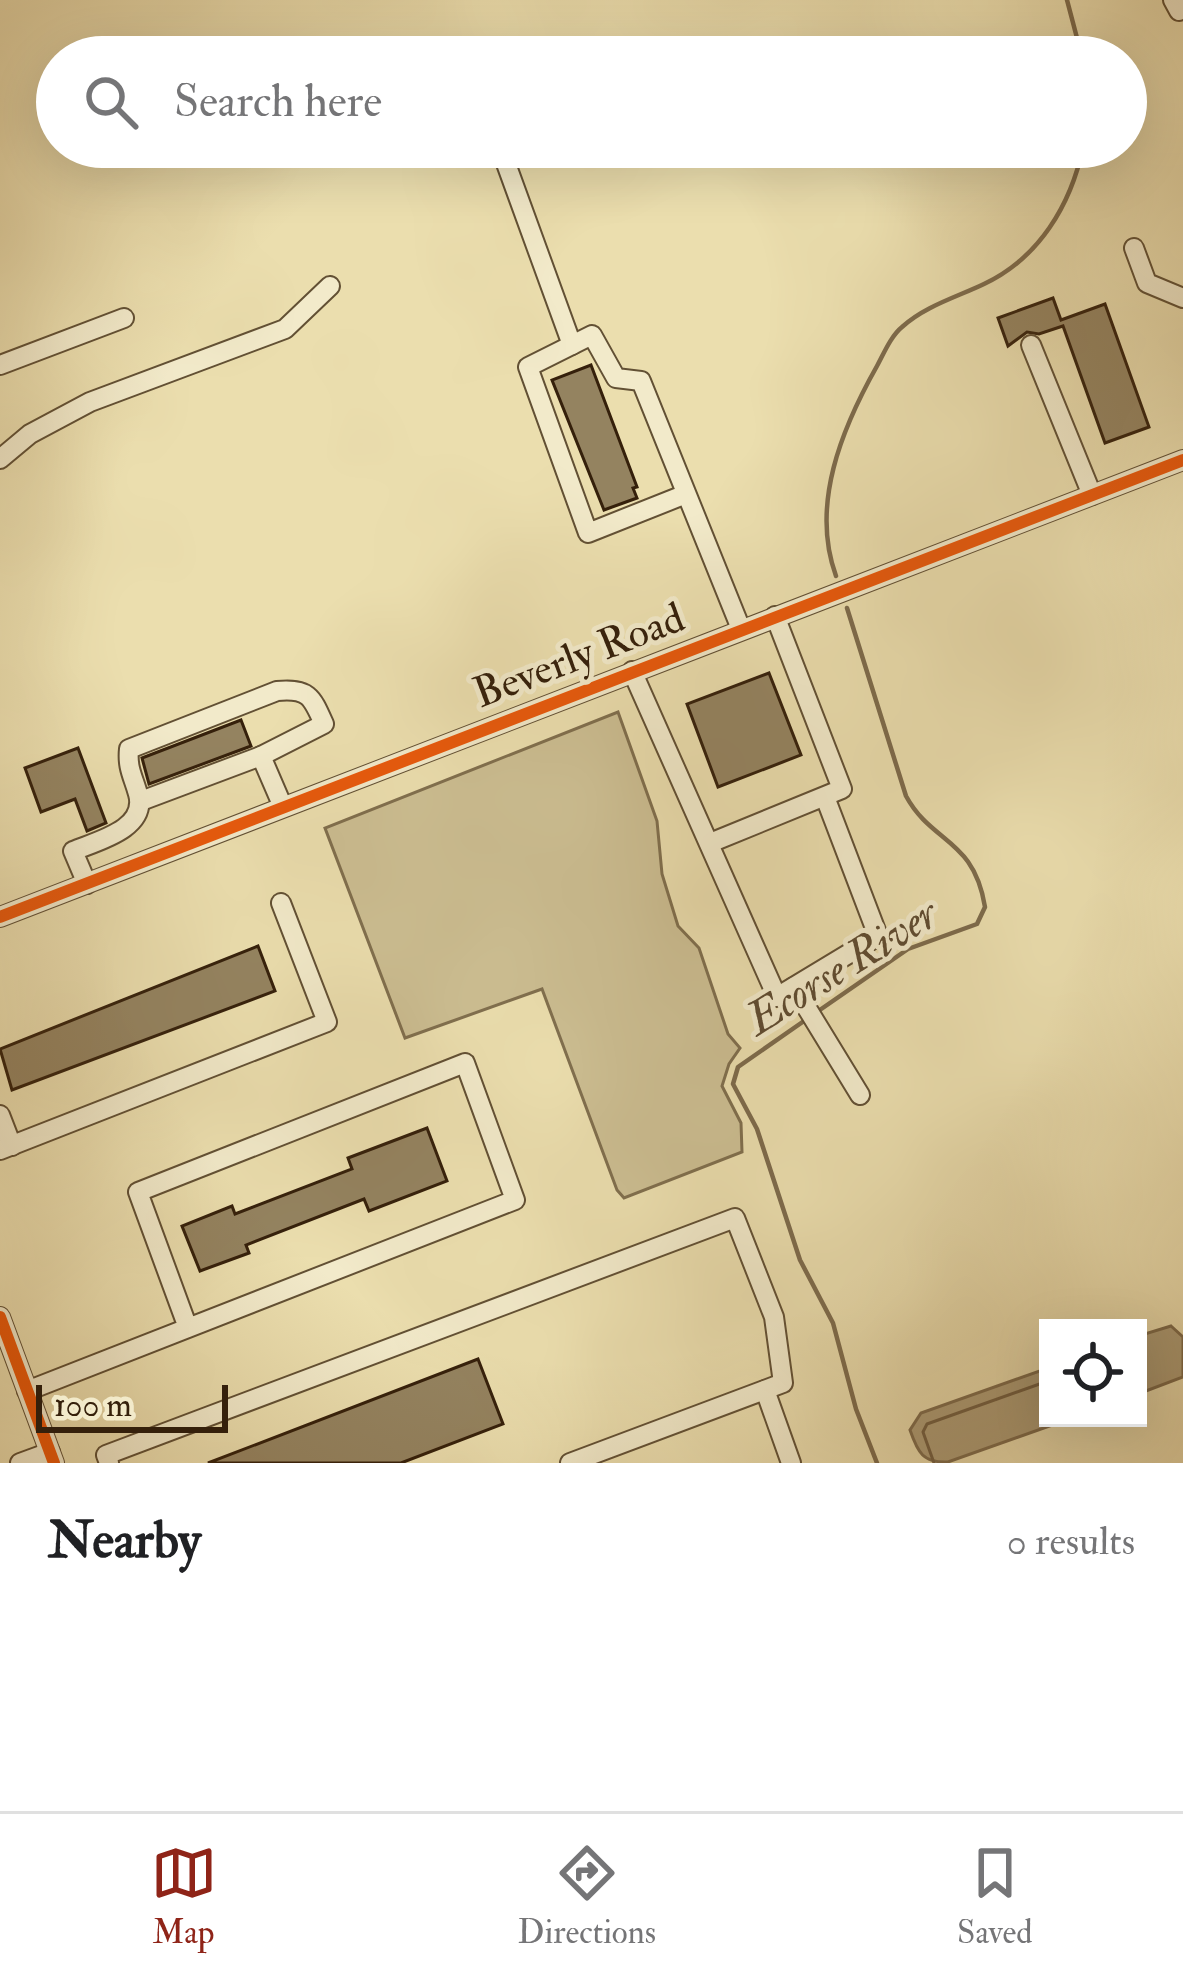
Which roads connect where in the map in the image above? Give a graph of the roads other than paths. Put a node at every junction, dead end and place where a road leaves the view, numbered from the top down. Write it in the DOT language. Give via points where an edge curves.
graph roads {
  1 [pos="508,168"];
  2 [pos="1134,248"];
  3 [pos="330,286"];
  4 [pos="1183,298"];
  5 [pos="124,318"];
  6 [pos="572,345"];
  7 [pos="1031,345"];
  8 [pos="0,365"];
  9 [pos="0,459"];
  10 [pos="1183,460"];
  11 [pos="686,494"];
  12 [pos="1092,495"];
  13 [pos="775,616"];
  14 [pos="741,629"];
  15 [pos="632,671"];
  16 [pos="261,756"];
  17 [pos="826,796"];
  18 [pos="140,801"];
  19 [pos="283,807"];
  20 [pos="710,843"];
  21 [pos="87,884"];
  22 [pos="281,903"];
  23 [pos="0,917"];
  24 [pos="794,987"];
  25 [pos="860,1095"];
  26 [pos="0,1115"];
  27 [pos="6,1148"];
  28 [pos="0,1317"];
  29 [pos="188,1328"];
  30 [pos="27,1390"];
  31 [pos="765,1390"];
  32 [pos="52,1457"];
  33 [pos="20,1463"];
  34 [pos="109,1463"];
  35 [pos="570,1463"];
  36 [pos="791,1463"];
  1 -- 6 [label="street"];
  2 -- 4 [label="street" via="1148,283"];
  3 -- 9 [label="street" via="284,329 90,402"];
  5 -- 8 [label="street"];
  6 -- 11 [label="street" via="592,335 616,378 641,381"];
  6 -- 11 [label="street" via="527,367 588,533"];
  7 -- 12 [label="street"];
  10 -- 12 [label="street, Beverly Road"];
  11 -- 14 [label="street"];
  12 -- 13 [label="street, Beverly Road"];
  13 -- 14 [label="street, Beverly Road"];
  13 -- 17 [label="street" via="842,789"];
  14 -- 15 [label="street, Beverly Road"];
  15 -- 19 [label="street, Beverly Road"];
  15 -- 20 [label="street"];
  16 -- 18 [label="street"];
  16 -- 18 [label="street" via="323,724 313,699 297,689 278,692 129,748"];
  16 -- 19 [label="street"];
  17 -- 20 [label="street"];
  17 -- 24 [label="street" via="878,936"];
  18 -- 21 [label="street" via="121,831 73,851"];
  19 -- 21 [label="street, Beverly Road"];
  20 -- 24 [label="street" via="777,998"];
  21 -- 23 [label="street, Beverly Road"];
  22 -- 27 [label="street" via="327,1022"];
  24 -- 25 [label="street"];
  26 -- 27 [label="street"];
  28 -- 30 [label="street"];
  29 -- 29 [label="street" via="514,1201 465,1063 138,1192"];
  29 -- 30 [label="street"];
  30 -- 32 [label="street"];
  31 -- 34 [label="street" via="783,1383 774,1317 736,1218 106,1455"];
  31 -- 35 [label="street"];
  31 -- 36 [label="street"];
  32 -- 33 [label="street"];
}
